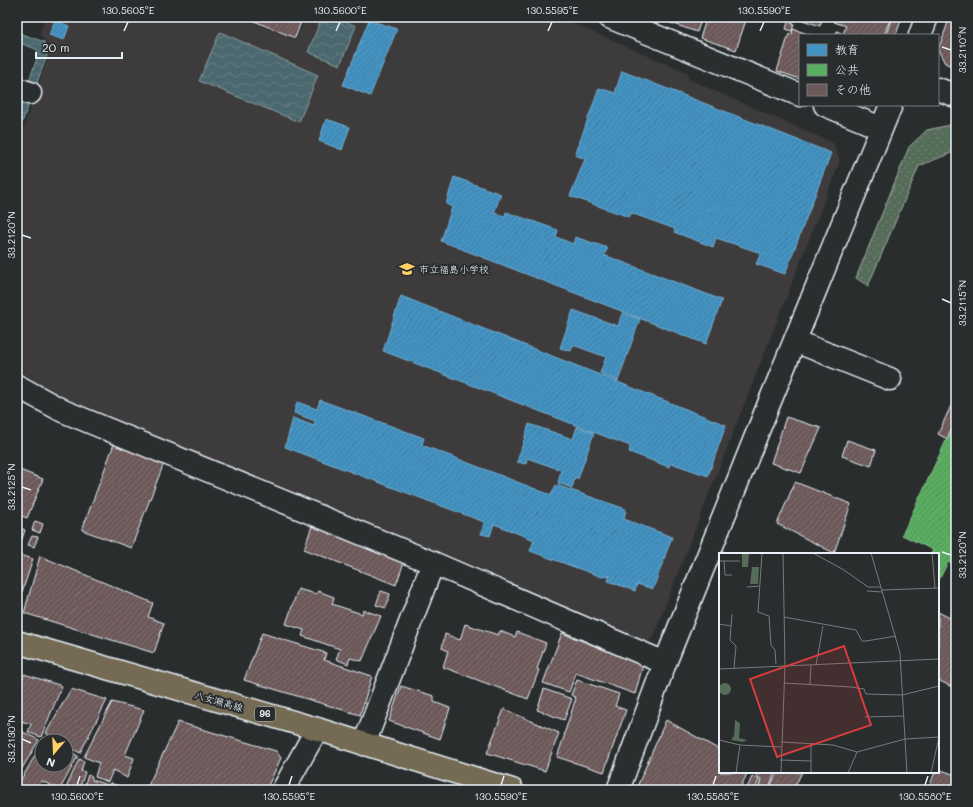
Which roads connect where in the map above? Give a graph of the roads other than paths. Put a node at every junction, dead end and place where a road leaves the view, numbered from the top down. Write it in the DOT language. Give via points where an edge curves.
graph roads {
  1 [pos="927,17"];
  2 [pos="613,18"];
  3 [pos="920,34"];
  4 [pos="939,89"];
  5 [pos="799,95"];
  6 [pos="956,96"];
  7 [pos="827,106"];
  8 [pos="891,106"];
  9 [pos="881,128"];
  10 [pos="795,341"];
  11 [pos="890,379"];
  12 [pos="17,386"];
  13 [pos="433,563"];
  14 [pos="17,642"];
  15 [pos="665,663"];
  16 [pos="317,729"];
  17 [pos="364,744"];
  18 [pos="283,790"];
  19 [pos="512,790"];
  20 [pos="618,790"];
  1 -- 3 [label="street"];
  2 -- 5 [label="street"];
  4 -- 6 [label="street"];
  7 -- 9 [label="street"];
  8 -- 9 [label="street"];
  9 -- 10 [label="street"];
  10 -- 11 [label="street"];
  10 -- 15 [label="street"];
  12 -- 13 [label="street" via="63,411"];
  13 -- 15 [label="street"];
  13 -- 17 [label="street"];
  14 -- 16 [label="main road, 八女瀬高線 / 96"];
  15 -- 20 [label="street"];
  16 -- 17 [label="main road, 八女瀬高線 / 96"];
  16 -- 18 [label="street"];
  17 -- 19 [label="main road, 八女瀬高線 / 96"];
}
